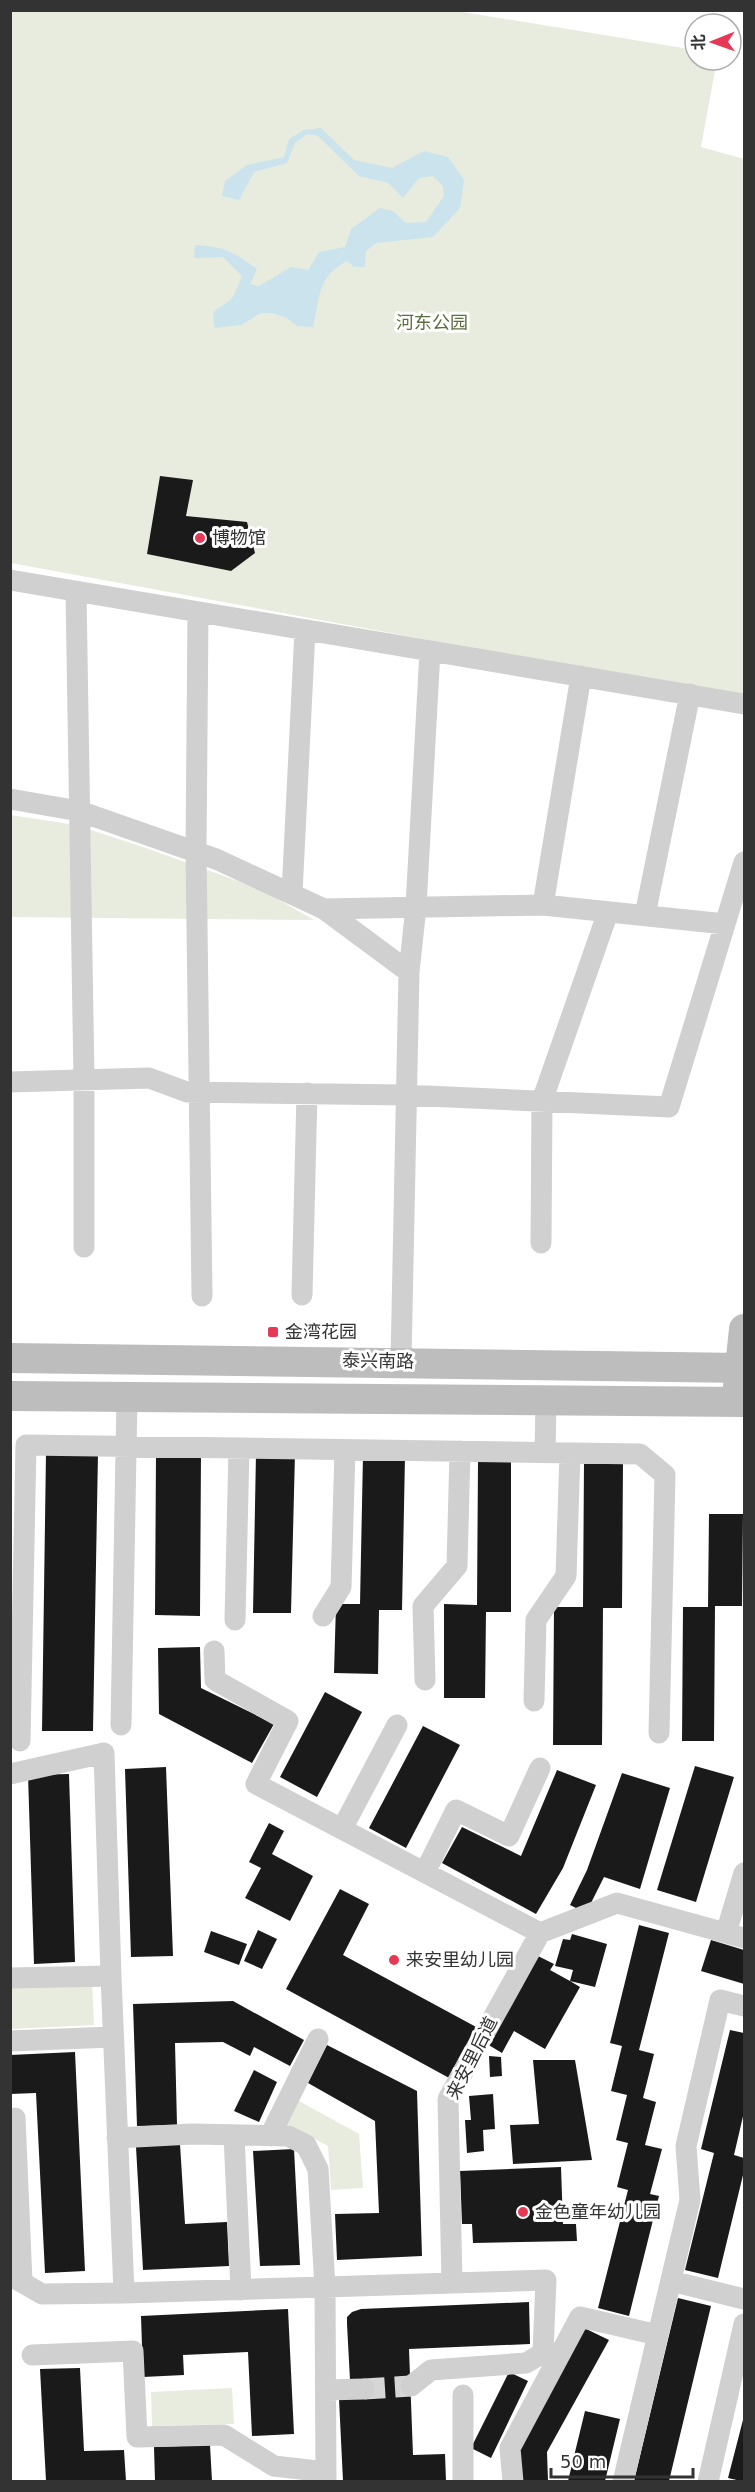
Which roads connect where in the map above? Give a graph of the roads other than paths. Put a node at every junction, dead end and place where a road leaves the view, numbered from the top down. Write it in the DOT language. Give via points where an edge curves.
graph roads {
  1 [pos="10,580"];
  2 [pos="76,592"];
  3 [pos="198,612"];
  4 [pos="305,630"];
  5 [pos="430,651"];
  6 [pos="581,676"];
  7 [pos="690,694"];
  8 [pos="744,704"];
  9 [pos="10,799"];
  10 [pos="80,811"];
  11 [pos="196,852"];
  12 [pos="744,862"];
  13 [pos="292,894"];
  14 [pos="543,905"];
  15 [pos="416,907"];
  16 [pos="324,909"];
  17 [pos="608,912"];
  18 [pos="645,915"];
  19 [pos="725,924"];
  20 [pos="409,972"];
  21 [pos="84,1080"];
  22 [pos="10,1082"];
  23 [pos="201,1092"];
  24 [pos="307,1093"];
  25 [pos="405,1095"];
  26 [pos="543,1101"];
  27 [pos="542,1243"];
  28 [pos="84,1247"];
  29 [pos="302,1295"];
  30 [pos="202,1296"];
  31 [pos="744,1329"];
  32 [pos="10,1358"];
  33 [pos="401,1361"];
  34 [pos="741,1368"];
  35 [pos="10,1396"];
  36 [pos="127,1396"];
  37 [pos="546,1401"];
  38 [pos="741,1402"];
  39 [pos="127,1446"];
  40 [pos="239,1448"];
  41 [pos="345,1450"];
  42 [pos="460,1451"];
  43 [pos="545,1453"];
  44 [pos="570,1453"];
  45 [pos="323,1616"];
  46 [pos="235,1620"];
  47 [pos="214,1651"];
  48 [pos="425,1680"];
  49 [pos="534,1701"];
  50 [pos="121,1725"];
  51 [pos="396,1725"];
  52 [pos="659,1733"];
  53 [pos="20,1741"];
  54 [pos="540,1768"];
  55 [pos="10,1774"];
  56 [pos="342,1829"];
  57 [pos="425,1872"];
  58 [pos="744,1873"];
  59 [pos="540,1933"];
  60 [pos="735,1936"];
  61 [pos="111,1976"];
  62 [pos="10,1978"];
  63 [pos="744,2006"];
  64 [pos="113,2037"];
  65 [pos="318,2039"];
  66 [pos="10,2041"];
  67 [pos="15,2118"];
  68 [pos="234,2135"];
  69 [pos="270,2136"];
  70 [pos="117,2138"];
  71 [pos="16,2279"];
  72 [pos="671,2281"];
  73 [pos="452,2283"];
  74 [pos="325,2287"];
  75 [pos="241,2290"];
  76 [pos="124,2293"];
  77 [pos="744,2299"];
  78 [pos="744,2324"];
  79 [pos="658,2335"];
  80 [pos="32,2355"];
  81 [pos="411,2386"];
  82 [pos="364,2389"];
  83 [pos="326,2390"];
  84 [pos="463,2395"];
  85 [pos="326,2477"];
  86 [pos="463,2481"];
  87 [pos="513,2481"];
  88 [pos="623,2481"];
  89 [pos="708,2481"];
  1 -- 2 [label="street"];
  2 -- 3 [label="street"];
  2 -- 10 [label="street"];
  3 -- 4 [label="street"];
  3 -- 11 [label="street"];
  4 -- 5 [label="street"];
  4 -- 13 [label="street"];
  5 -- 6 [label="street"];
  5 -- 15 [label="street"];
  6 -- 7 [label="street"];
  6 -- 14 [label="street"];
  7 -- 8 [label="street"];
  7 -- 18 [label="street"];
  9 -- 10 [label="street"];
  10 -- 11 [label="street"];
  10 -- 21 [label="street"];
  11 -- 13 [label="street"];
  11 -- 23 [label="street"];
  12 -- 19 [label="street"];
  13 -- 16 [label="street"];
  14 -- 15 [label="street"];
  14 -- 17 [label="street"];
  15 -- 16 [label="street"];
  15 -- 20 [label="street"];
  16 -- 20 [label="street"];
  17 -- 18 [label="street"];
  17 -- 26 [label="street"];
  18 -- 19 [label="street"];
  19 -- 26 [label="street" via="669,1107"];
  20 -- 25 [label="street"];
  21 -- 22 [label="street"];
  21 -- 23 [label="street" via="149,1078 188,1092"];
  21 -- 28 [label="street"];
  23 -- 24 [label="street"];
  23 -- 30 [label="street"];
  24 -- 25 [label="street"];
  24 -- 29 [label="street"];
  25 -- 26 [label="street"];
  25 -- 33 [label="street"];
  26 -- 27 [label="street"];
  31 -- 34 [label="main road"];
  32 -- 33 [label="main road, 泰兴南路"];
  33 -- 34 [label="main road, 泰兴南路"];
  34 -- 38 [label="main road"];
  35 -- 36 [label="main road"];
  36 -- 37 [label="main road"];
  36 -- 39 [label="street"];
  37 -- 38 [label="main road"];
  37 -- 43 [label="street"];
  39 -- 40 [label="street"];
  39 -- 50 [label="street"];
  39 -- 53 [label="street" via="26,1445"];
  40 -- 41 [label="street"];
  40 -- 46 [label="street"];
  41 -- 42 [label="street"];
  41 -- 45 [label="street" via="341,1587"];
  42 -- 43 [label="street"];
  42 -- 48 [label="street" via="457,1566 423,1606"];
  43 -- 44 [label="street"];
  44 -- 49 [label="street" via="566,1576 536,1620"];
  44 -- 52 [label="street" via="640,1454 665,1475"];
  47 -- 56 [label="street" via="215,1680 288,1721 256,1784"];
  51 -- 56 [label="street"];
  54 -- 57 [label="street" via="509,1836 456,1810"];
  55 -- 61 [label="street" via="104,1753"];
  56 -- 57 [label="street"];
  57 -- 59 [label="street"];
  58 -- 60 [label="street"];
  59 -- 60 [label="street" via="617,1903"];
  59 -- 73 [label="street, 来安里后道" via="448,2098"];
  61 -- 62 [label="street"];
  61 -- 64 [label="street"];
  63 -- 72 [label="street" via="720,2000 686,2146 690,2200"];
  64 -- 66 [label="street"];
  64 -- 70 [label="street"];
  65 -- 69 [label="street"];
  67 -- 71 [label="street"];
  68 -- 69 [label="street"];
  68 -- 70 [label="street"];
  68 -- 75 [label="street"];
  69 -- 74 [label="street" via="288,2136 306,2145 318,2169"];
  70 -- 76 [label="street"];
  71 -- 76 [label="street" via="42,2294"];
  72 -- 77 [label="street"];
  72 -- 79 [label="street"];
  73 -- 74 [label="street"];
  73 -- 81 [label="street" via="546,2280 543,2353 526,2363 431,2370"];
  74 -- 75 [label="street"];
  74 -- 83 [label="street"];
  75 -- 76 [label="street"];
  78 -- 89 [label="street"];
  79 -- 87 [label="street" via="580,2317 510,2448"];
  79 -- 88 [label="street"];
  80 -- 85 [label="street" via="133,2351 137,2437 224,2434 274,2466"];
  82 -- 83 [label="street"];
  83 -- 85 [label="street"];
  84 -- 86 [label="street"];
}
